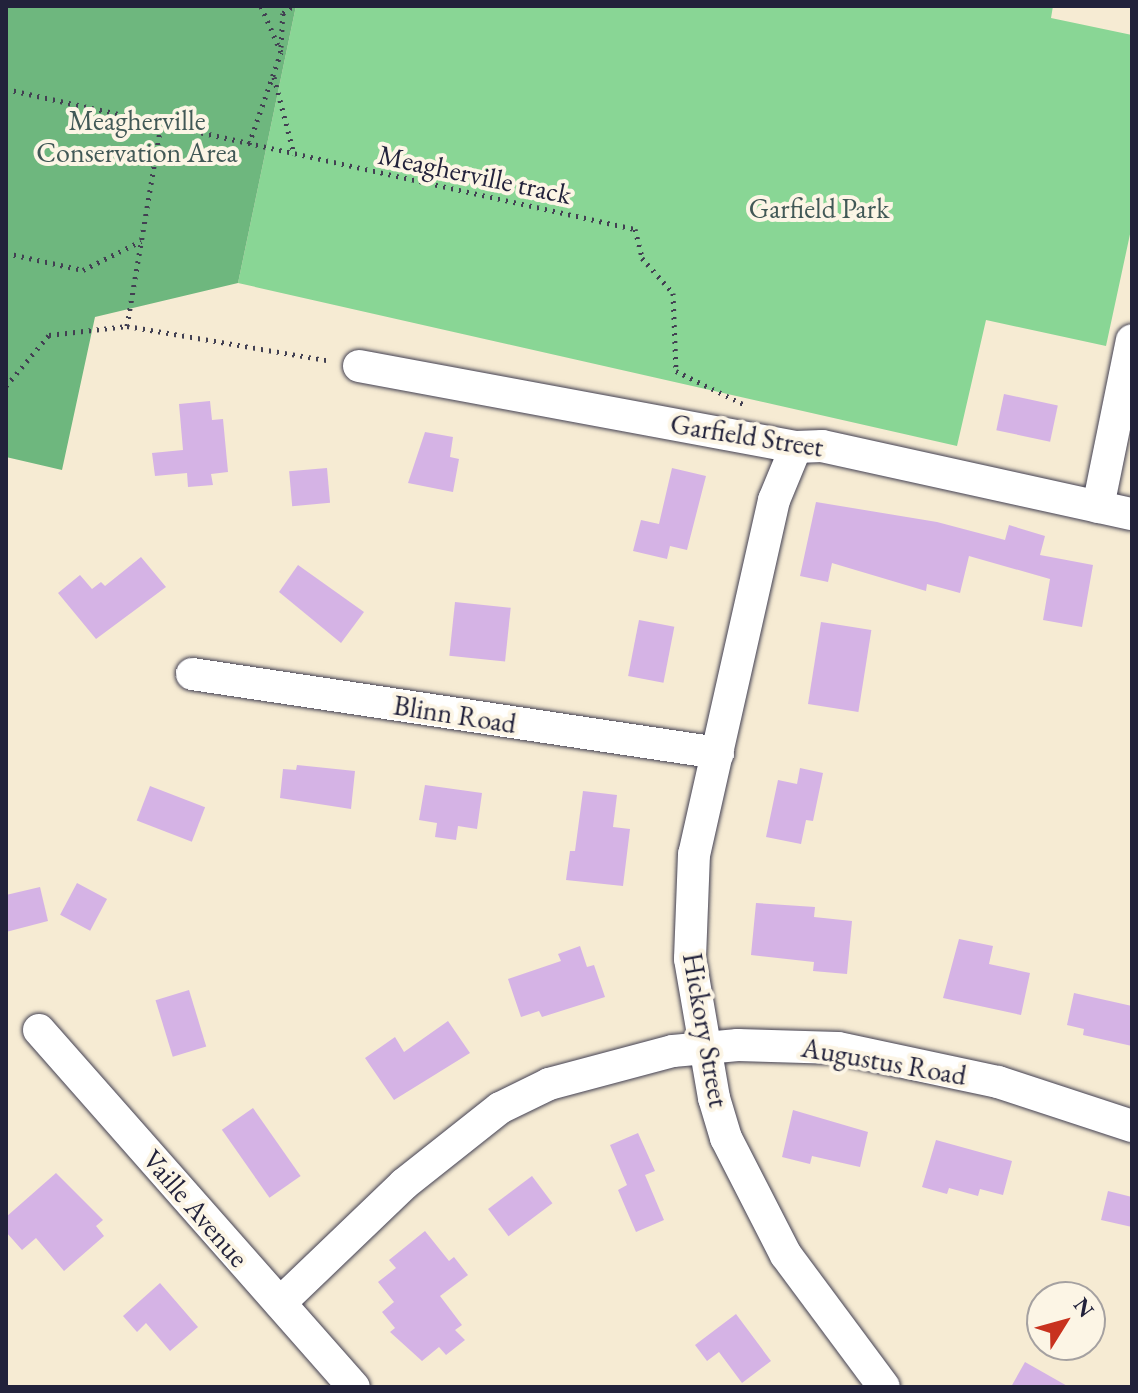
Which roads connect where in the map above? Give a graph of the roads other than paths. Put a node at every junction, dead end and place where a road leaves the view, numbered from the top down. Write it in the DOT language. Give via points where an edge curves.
graph roads {
  1 [pos="1132,340"];
  2 [pos="359,366"];
  3 [pos="796,447"];
  4 [pos="1098,507"];
  5 [pos="1132,514"];
  6 [pos="192,674"];
  7 [pos="718,753"];
  8 [pos="39,1030"];
  9 [pos="704,1047"];
  10 [pos="1132,1126"];
  11 [pos="280,1303"];
  12 [pos="354,1387"];
  13 [pos="884,1387"];
  1 -- 4 [label="street"];
  2 -- 3 [label="street, Garfield Street"];
  3 -- 4 [label="street, Garfield Street" via="822,446"];
  3 -- 7 [label="street, Hickory Street" via="774,500"];
  4 -- 5 [label="street, Garfield Street"];
  6 -- 7 [label="street, Blinn Road"];
  7 -- 9 [label="street, Hickory Street" via="694,854 690,959"];
  8 -- 11 [label="street, Vaille Avenue"];
  9 -- 10 [label="street, Augustus Road" via="790,1044 918,1062"];
  9 -- 11 [label="street, Augustus Road" via="549,1084 500,1108 404,1184"];
  9 -- 13 [label="street, Hickory Street" via="726,1138 786,1255"];
  11 -- 12 [label="street, Vaille Avenue"];
}
